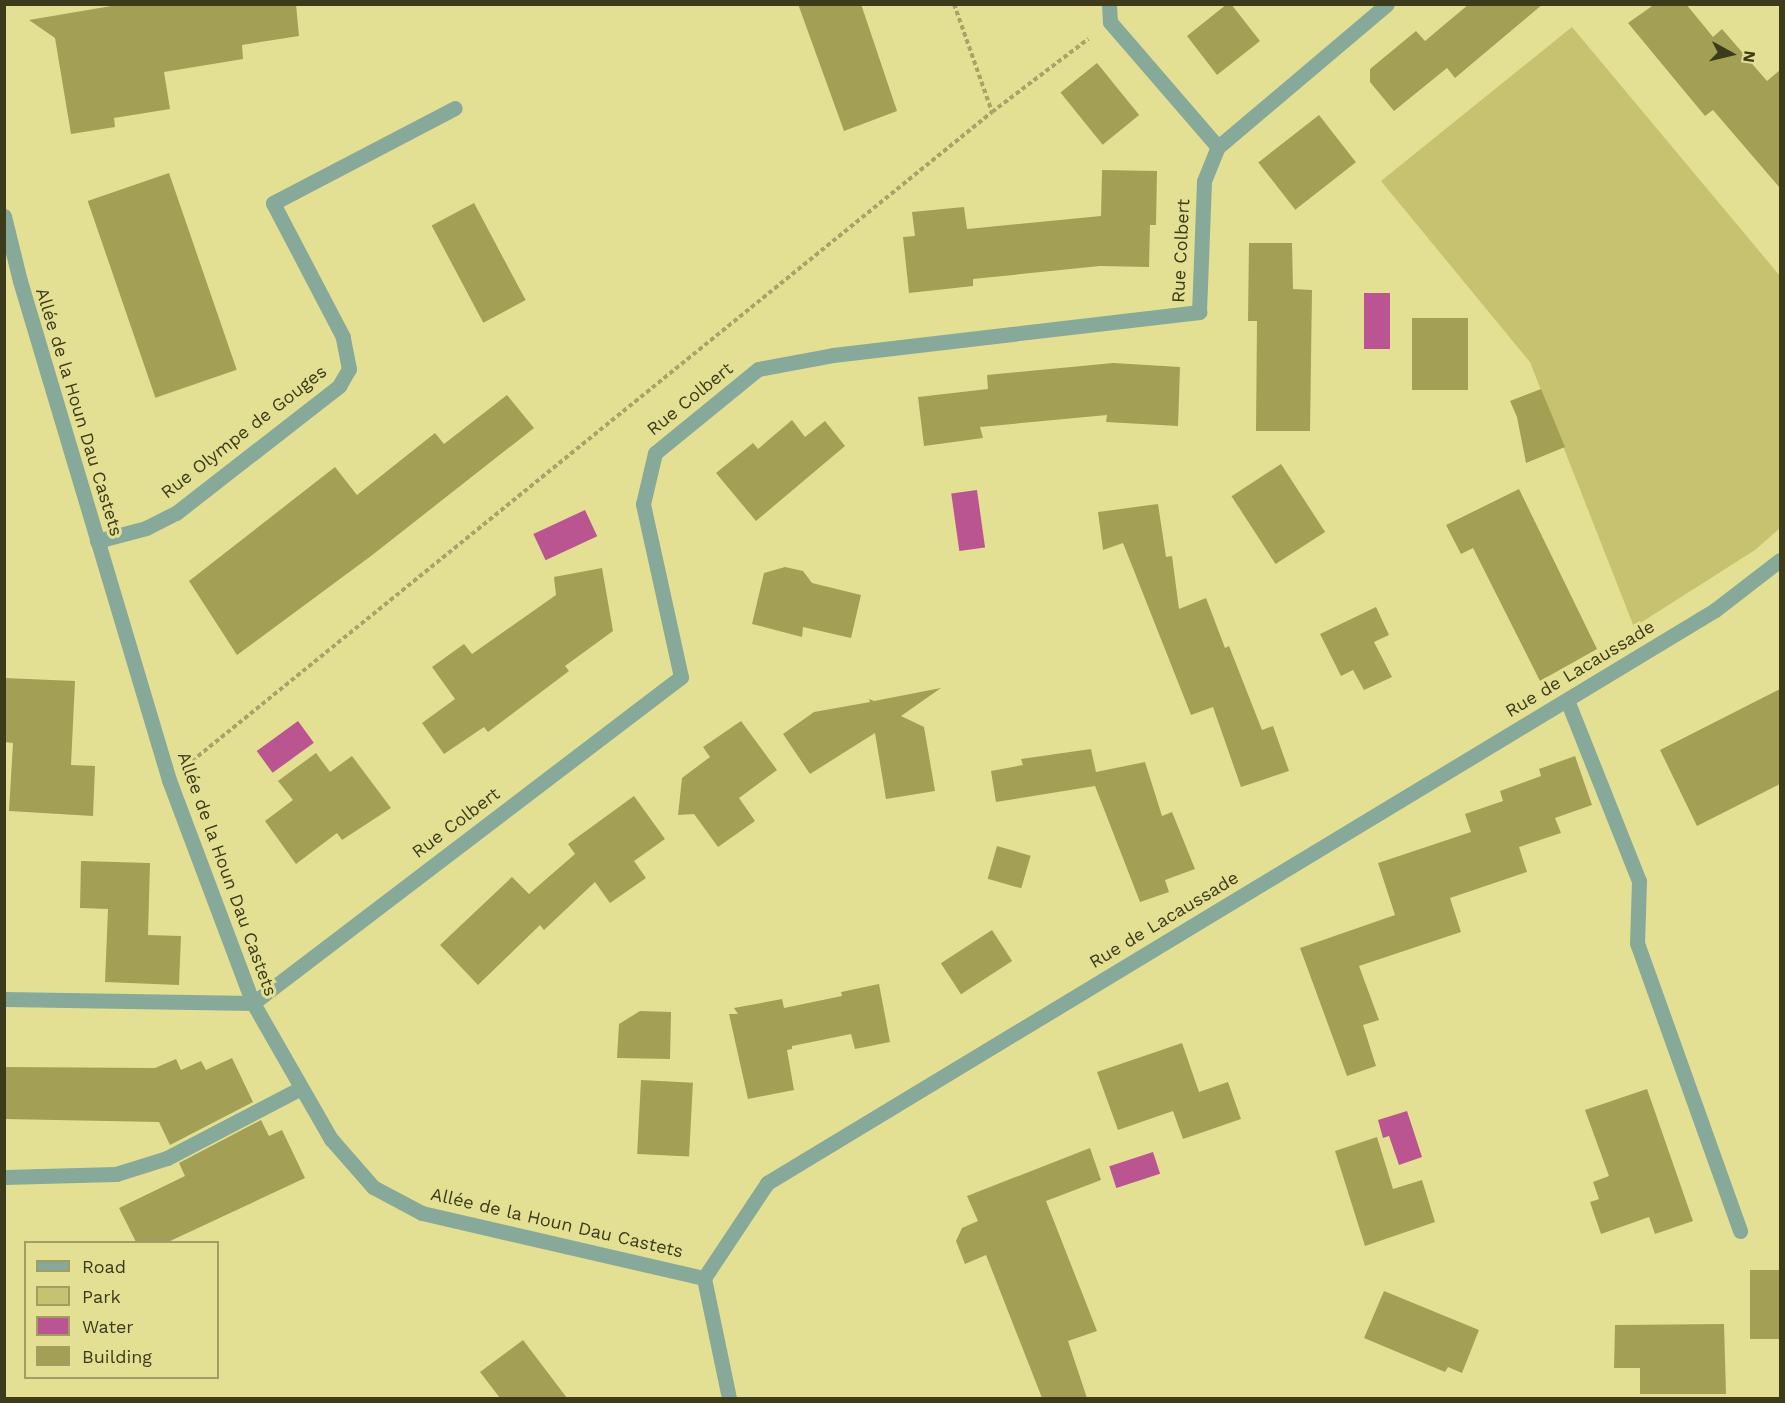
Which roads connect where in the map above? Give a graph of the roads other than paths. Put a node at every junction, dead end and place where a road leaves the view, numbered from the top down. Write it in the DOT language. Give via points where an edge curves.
graph roads {
  1 [pos="1109,4"];
  2 [pos="1387,4"];
  3 [pos="454,108"];
  4 [pos="1218,147"];
  5 [pos="4,216"];
  6 [pos="97,541"];
  7 [pos="1780,561"];
  8 [pos="1567,700"];
  9 [pos="4,999"];
  10 [pos="253,1003"];
  11 [pos="301,1088"];
  12 [pos="4,1177"];
  13 [pos="1740,1231"];
  14 [pos="704,1278"];
  15 [pos="729,1398"];
  1 -- 4 [label="street" via="1110,22"];
  2 -- 4 [label="street"];
  3 -- 6 [label="street, Rue Olympe de Gouges" via="273,203 343,337 349,369 339,386 176,513 146,528"];
  4 -- 10 [label="street, Rue Colbert" via="1204,182 1199,312 833,355 758,369 655,453 643,504 681,677"];
  5 -- 6 [label="street, Allée de la Houn Dau Castets"];
  6 -- 10 [label="street, Allée de la Houn Dau Castets" via="169,780"];
  7 -- 8 [label="street, Rue de Lacaussade" via="1715,610"];
  8 -- 13 [label="street" via="1639,881 1637,943"];
  8 -- 14 [label="street, Rue de Lacaussade" via="766,1183"];
  9 -- 10 [label="street"];
  10 -- 11 [label="street, Allée de la Houn Dau Castets"];
  11 -- 12 [label="street" via="167,1158 116,1174"];
  11 -- 14 [label="street, Allée de la Houn Dau Castets" via="331,1139 373,1187 422,1213"];
  14 -- 15 [label="street"];
}
